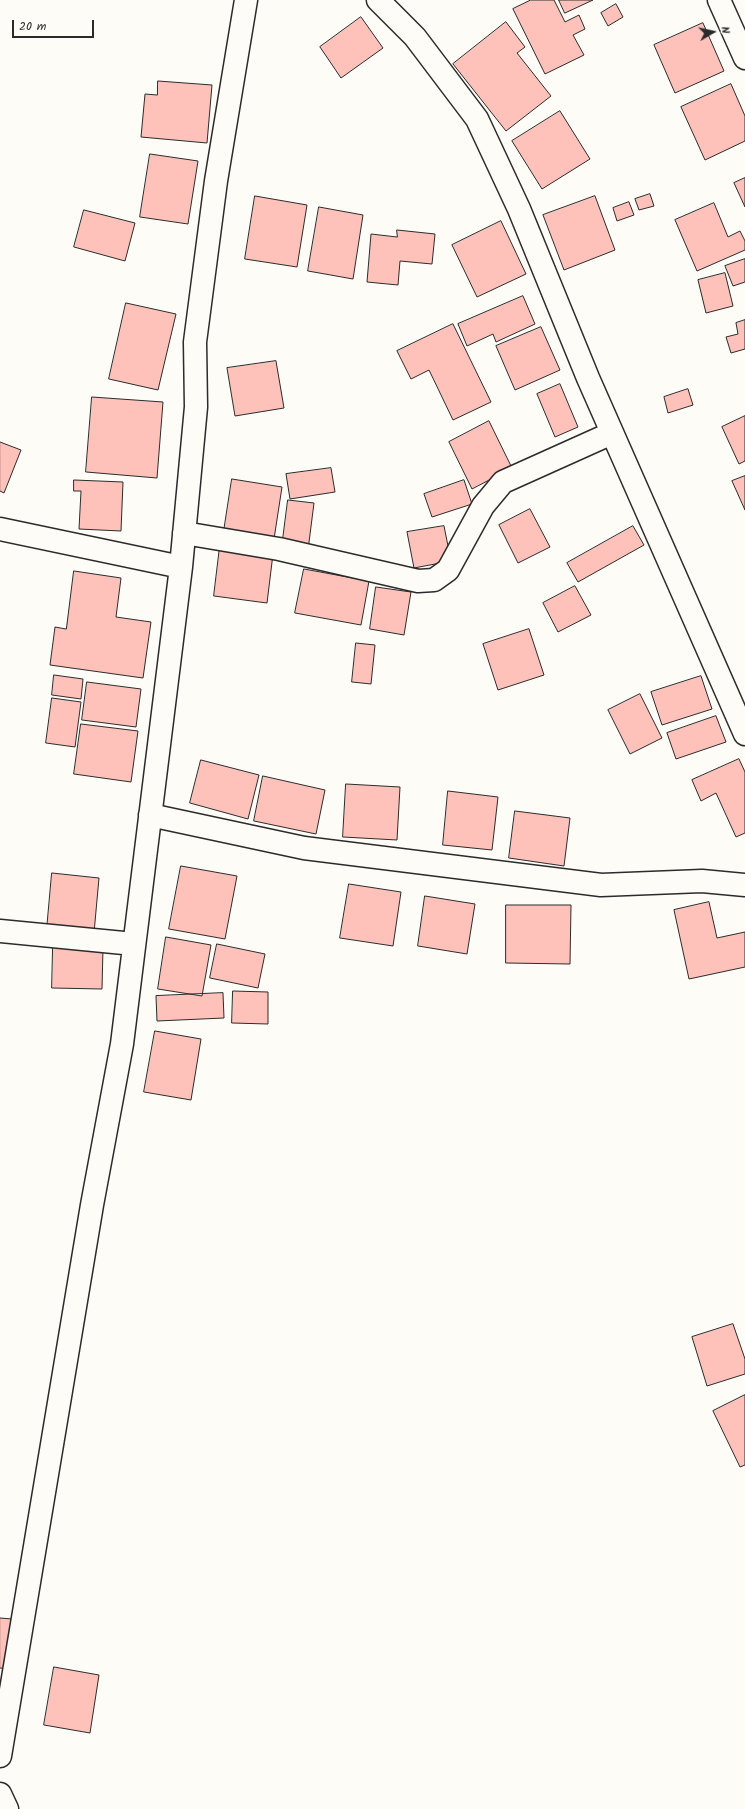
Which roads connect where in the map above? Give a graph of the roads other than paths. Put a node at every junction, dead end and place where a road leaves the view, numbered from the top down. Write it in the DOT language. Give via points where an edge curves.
graph roads {
  1 [pos="246,0"];
  2 [pos="378,0"];
  3 [pos="719,0"];
  4 [pos="745,58"];
  5 [pos="612,433"];
  6 [pos="0,529"];
  7 [pos="184,533"];
  8 [pos="181,567"];
  9 [pos="745,734"];
  10 [pos="150,815"];
  11 [pos="745,885"];
  12 [pos="0,931"];
  13 [pos="134,944"];
  14 [pos="0,1756"];
  15 [pos="0,1794"];
  16 [pos="7,1809"];
  1 -- 7 [label="street" via="216,181 195,342 196,407"];
  2 -- 5 [label="street" via="415,37 477,119 519,209"];
  3 -- 4 [label="street"];
  5 -- 7 [label="street" via="503,482 483,506 448,570 434,580 418,581 279,549"];
  5 -- 9 [label="street"];
  6 -- 8 [label="street"];
  7 -- 8 [label="street"];
  8 -- 10 [label="street"];
  10 -- 11 [label="street" via="304,848 601,885 702,881"];
  10 -- 13 [label="street"];
  12 -- 13 [label="street"];
  13 -- 14 [label="street" via="122,1044 90,1213"];
  15 -- 16 [label="street"];
}
